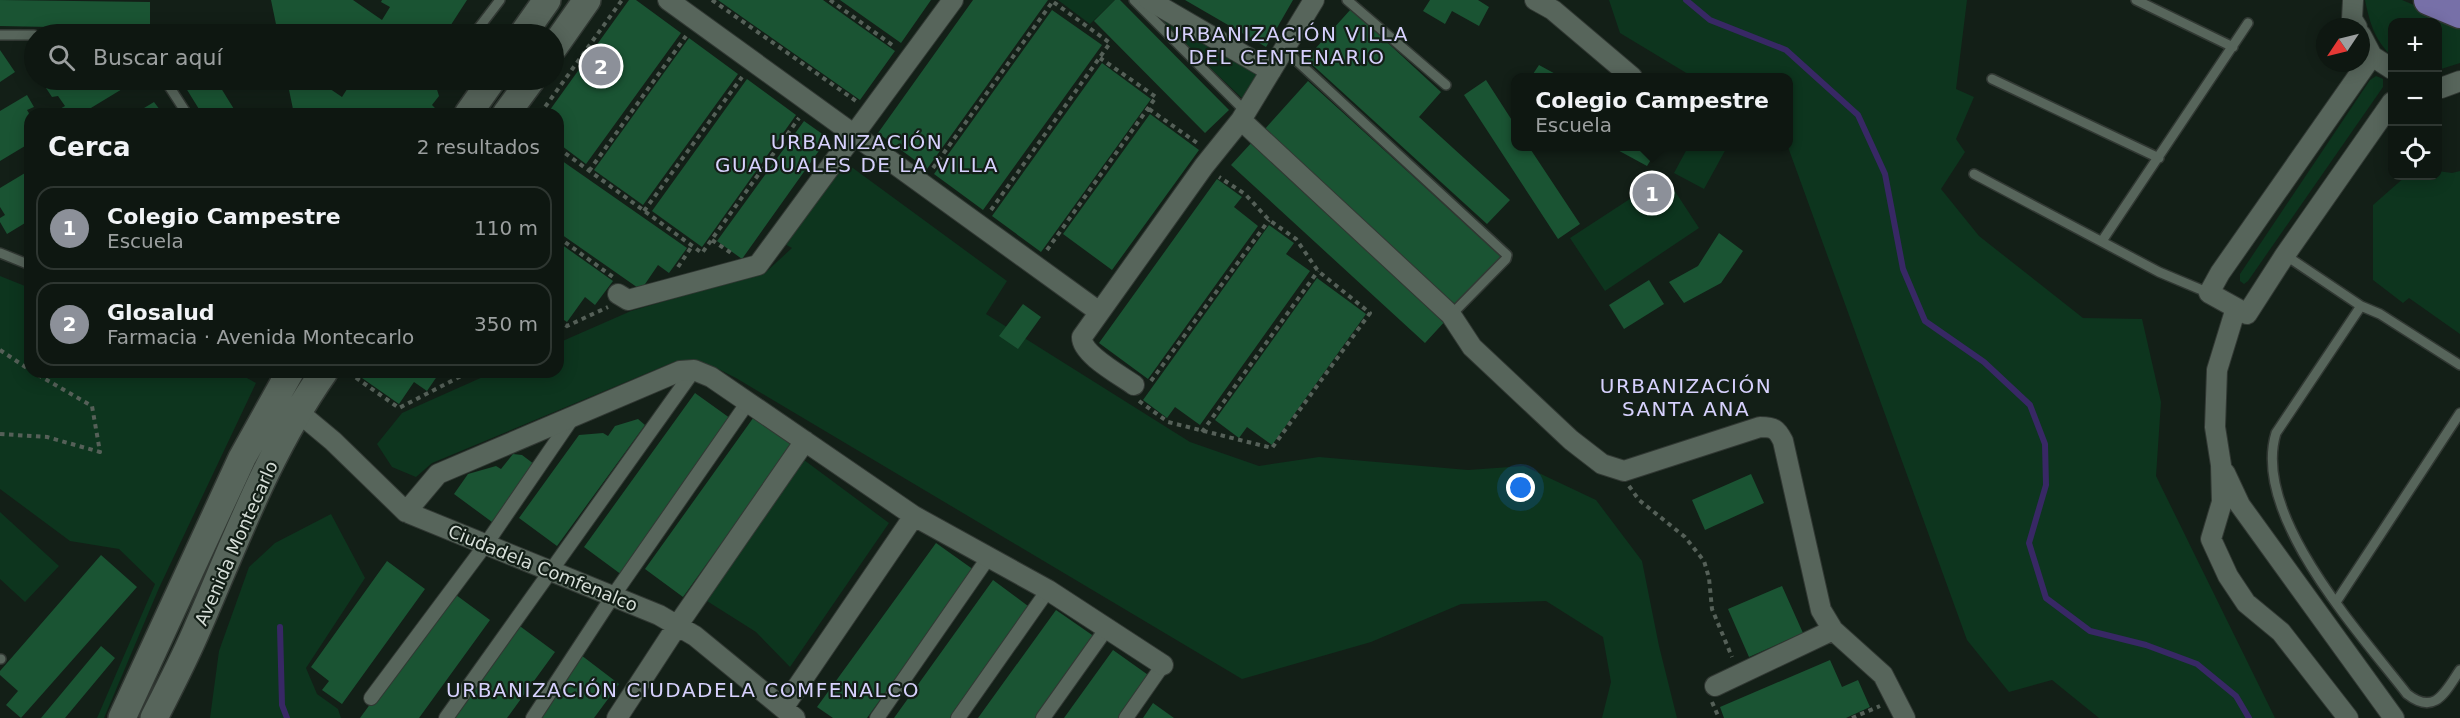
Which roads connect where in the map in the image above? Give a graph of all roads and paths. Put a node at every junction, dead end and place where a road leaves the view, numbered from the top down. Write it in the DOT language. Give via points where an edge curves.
graph roads {
  1 [pos="500,0"];
  2 [pos="547,0"];
  3 [pos="587,0"];
  4 [pos="622,0"];
  5 [pos="668,0"];
  6 [pos="712,0"];
  7 [pos="830,0"];
  8 [pos="953,0"];
  9 [pos="1134,0"];
  10 [pos="1149,0"];
  11 [pos="1314,0"];
  12 [pos="1347,0"];
  13 [pos="1535,0"];
  14 [pos="2136,0"];
  15 [pos="2352,0"];
  16 [pos="2429,0"];
  17 [pos="1053,1"];
  18 [pos="2460,14"];
  19 [pos="2352,18"];
  20 [pos="2247,23"];
  21 [pos="482,24"];
  22 [pos="530,24"];
  23 [pos="690,31"];
  24 [pos="564,33"];
  25 [pos="0,35"];
  26 [pos="24,35"];
  27 [pos="2233,47"];
  28 [pos="1284,49"];
  29 [pos="2370,52"];
  30 [pos="2372,56"];
  31 [pos="911,58"];
  32 [pos="1100,58"];
  33 [pos="2388,66"];
  34 [pos="746,71"];
  35 [pos="1271,71"];
  36 [pos="1626,73"];
  37 [pos="1992,79"];
  38 [pos="564,81"];
  39 [pos="2460,81"];
  40 [pos="1446,85"];
  41 [pos="2442,88"];
  42 [pos="171,90"];
  43 [pos="485,90"];
  44 [pos="524,90"];
  45 [pos="557,90"];
  46 [pos="183,108"];
  47 [pos="472,108"];
  48 [pos="510,108"];
  49 [pos="544,108"];
  50 [pos="1149,108"];
  51 [pos="2388,108"];
  52 [pos="871,112"];
  53 [pos="803,113"];
  54 [pos="1244,116"];
  55 [pos="855,135"];
  56 [pos="564,153"];
  57 [pos="2158,158"];
  58 [pos="1208,160"];
  59 [pos="588,171"];
  60 [pos="1974,174"];
  61 [pos="922,183"];
  62 [pos="644,211"];
  63 [pos="1269,220"];
  64 [pos="980,225"];
  65 [pos="564,241"];
  66 [pos="2102,241"];
  67 [pos="0,253"];
  68 [pos="2285,255"];
  69 [pos="24,263"];
  70 [pos="1036,266"];
  71 [pos="1318,271"];
  72 [pos="2209,293"];
  73 [pos="618,294"];
  74 [pos="640,296"];
  75 [pos="2361,306"];
  76 [pos="2236,308"];
  77 [pos="1098,311"];
  78 [pos="1451,315"];
  79 [pos="564,324"];
  80 [pos="567,326"];
  81 [pos="564,328"];
  82 [pos="0,350"];
  83 [pos="2460,365"];
  84 [pos="24,366"];
  85 [pos="694,370"];
  86 [pos="44,378"];
  87 [pos="286,378"];
  88 [pos="320,378"];
  89 [pos="356,378"];
  90 [pos="457,378"];
  91 [pos="1143,386"];
  92 [pos="748,402"];
  93 [pos="297,411"];
  94 [pos="2460,413"];
  95 [pos="573,416"];
  96 [pos="1202,432"];
  97 [pos="0,434"];
  98 [pos="805,441"];
  99 [pos="2222,465"];
  100 [pos="1624,471"];
  101 [pos="406,512"];
  102 [pos="914,516"];
  103 [pos="486,544"];
  104 [pos="988,558"];
  105 [pos="550,571"];
  106 [pos="1048,590"];
  107 [pos="613,596"];
  108 [pos="2336,602"];
  109 [pos="677,626"];
  110 [pos="1107,628"];
  111 [pos="1833,630"];
  112 [pos="1163,665"];
  113 [pos="2460,670"];
  114 [pos="1740,675"];
  115 [pos="1713,694"];
  116 [pos="371,698"];
  117 [pos="1883,704"];
  118 [pos="789,713"];
  119 [pos="122,718"];
  120 [pos="154,718"];
  121 [pos="446,718"];
  122 [pos="533,718"];
  123 [pos="617,718"];
  124 [pos="877,718"];
  125 [pos="958,718"];
  126 [pos="1043,718"];
  127 [pos="1126,718"];
  128 [pos="1719,718"];
  129 [pos="1852,718"];
  130 [pos="1905,718"];
  131 [pos="2349,718"];
  132 [pos="2394,718"];
  1 -- 21 [label="lane"];
  2 -- 22 [label="main road"];
  3 -- 24 [label="main road"];
  4 -- 38 [label="path"];
  5 -- 55 [label="street"];
  6 -- 52 [label="path"];
  7 -- 31 [label="path"];
  8 -- 31 [label="street"];
  9 -- 54 [label="lane"];
  10 -- 35 [label="street"];
  11 -- 28 [label="street"];
  12 -- 40 [label="lane"];
  13 -- 36 [label="street" via="1553,10"];
  14 -- 27 [label="lane"];
  15 -- 19 [label="street"];
  16 -- 18 [label="main road"];
  17 -- 32 [label="path" via="1110,43"];
  17 -- 61 [label="path"];
  20 -- 27 [label="lane"];
  23 -- 59 [label="path"];
  25 -- 26 [label="lane"];
  27 -- 57 [label="lane"];
  28 -- 35 [label="street"];
  28 -- 78 [label="lane" via="1507,255"];
  29 -- 30 [label="street"];
  30 -- 33 [label="street"];
  30 -- 72 [label="street"];
  31 -- 52 [label="street"];
  32 -- 50 [label="path" via="1156,98"];
  32 -- 64 [label="path"];
  34 -- 62 [label="path"];
  35 -- 54 [label="street"];
  37 -- 57 [label="lane"];
  39 -- 41 [label="street"];
  42 -- 46 [label="lane"];
  43 -- 47 [label="main road"];
  44 -- 48 [label="main road"];
  45 -- 49 [label="path"];
  50 -- 58 [label="path"];
  50 -- 70 [label="path"];
  51 -- 68 [label="street"];
  52 -- 55 [label="street"];
  53 -- 62 [label="path" via="702,253"];
  54 -- 58 [label="street"];
  54 -- 78 [label="street"];
  55 -- 61 [label="street"];
  55 -- 74 [label="street" via="758,265"];
  56 -- 59 [label="path"];
  57 -- 66 [label="lane"];
  58 -- 63 [label="path"];
  58 -- 77 [label="street"];
  59 -- 62 [label="path"];
  60 -- 66 [label="lane"];
  61 -- 64 [label="street"];
  63 -- 71 [label="path" via="1296,238"];
  63 -- 91 [label="path"];
  64 -- 70 [label="street"];
  65 -- 74 [label="path"];
  66 -- 72 [label="lane"];
  67 -- 69 [label="lane"];
  68 -- 75 [label="lane"];
  68 -- 76 [label="street" via="2247,314"];
  70 -- 77 [label="street"];
  71 -- 96 [label="path"];
  71 -- 96 [label="path" via="1370,314 1272,448"];
  72 -- 76 [label="street"];
  73 -- 74 [label="street" via="628,300"];
  73 -- 80 [label="path" via="606,309"];
  75 -- 83 [label="lane"];
  75 -- 108 [label="lane" via="2276,433 2272,447 2271,466 2286,520 2303,555"];
  76 -- 99 [label="street" via="2217,370 2215,427"];
  77 -- 91 [label="street" via="1082,337 1082,344 1092,356"];
  78 -- 100 [label="street" via="1472,347 1571,440 1602,464"];
  79 -- 80 [label="path"];
  80 -- 81 [label="path"];
  82 -- 84 [label="path"];
  85 -- 92 [label="street" via="711,376"];
  85 -- 95 [label="street" via="680,371"];
  85 -- 105 [label="street"];
  86 -- 97 [label="path" via="92,406 100,452 47,437"];
  87 -- 119 [label="main road, Avenida Montecarlo" via="243,458"];
  88 -- 93 [label="main road, Avenida Montecarlo"];
  89 -- 90 [label="path" via="399,408"];
  91 -- 96 [label="path" via="1137,400 1168,422"];
  92 -- 98 [label="street"];
  92 -- 107 [label="street"];
  93 -- 101 [label="street, Ciudadela Comfenalco"];
  93 -- 120 [label="main road, Avenida Montecarlo" via="248,508 197,630"];
  94 -- 108 [label="lane"];
  95 -- 101 [label="street" via="438,474"];
  95 -- 103 [label="street"];
  98 -- 102 [label="street"];
  98 -- 109 [label="street"];
  99 -- 131 [label="street" via="2222,502 2211,539 2228,576 2246,603 2280,632"];
  99 -- 132 [label="street" via="2240,505"];
  100 -- 111 [label="street" via="1744,431 1760,427 1778,430 1821,610"];
  100 -- 114 [label="path" via="1631,492 1685,537 1704,561 1712,609"];
  101 -- 103 [label="street, Ciudadela Comfenalco"];
  102 -- 104 [label="street"];
  102 -- 118 [label="street"];
  103 -- 105 [label="street, Ciudadela Comfenalco"];
  103 -- 116 [label="street"];
  104 -- 106 [label="street"];
  104 -- 124 [label="street"];
  105 -- 107 [label="street, Ciudadela Comfenalco"];
  105 -- 121 [label="street"];
  106 -- 110 [label="street"];
  106 -- 125 [label="street"];
  107 -- 109 [label="street, Ciudadela Comfenalco"];
  107 -- 122 [label="street"];
  108 -- 113 [label="lane" via="2416,701 2426,704 2442,696"];
  109 -- 118 [label="street, Ciudadela Comfenalco" via="695,636"];
  109 -- 123 [label="street"];
  110 -- 112 [label="street"];
  110 -- 126 [label="street"];
  111 -- 114 [label="street"];
  111 -- 130 [label="street" via="1883,675"];
  112 -- 127 [label="street"];
  114 -- 115 [label="street"];
  115 -- 128 [label="path"];
  117 -- 129 [label="path"];
}
